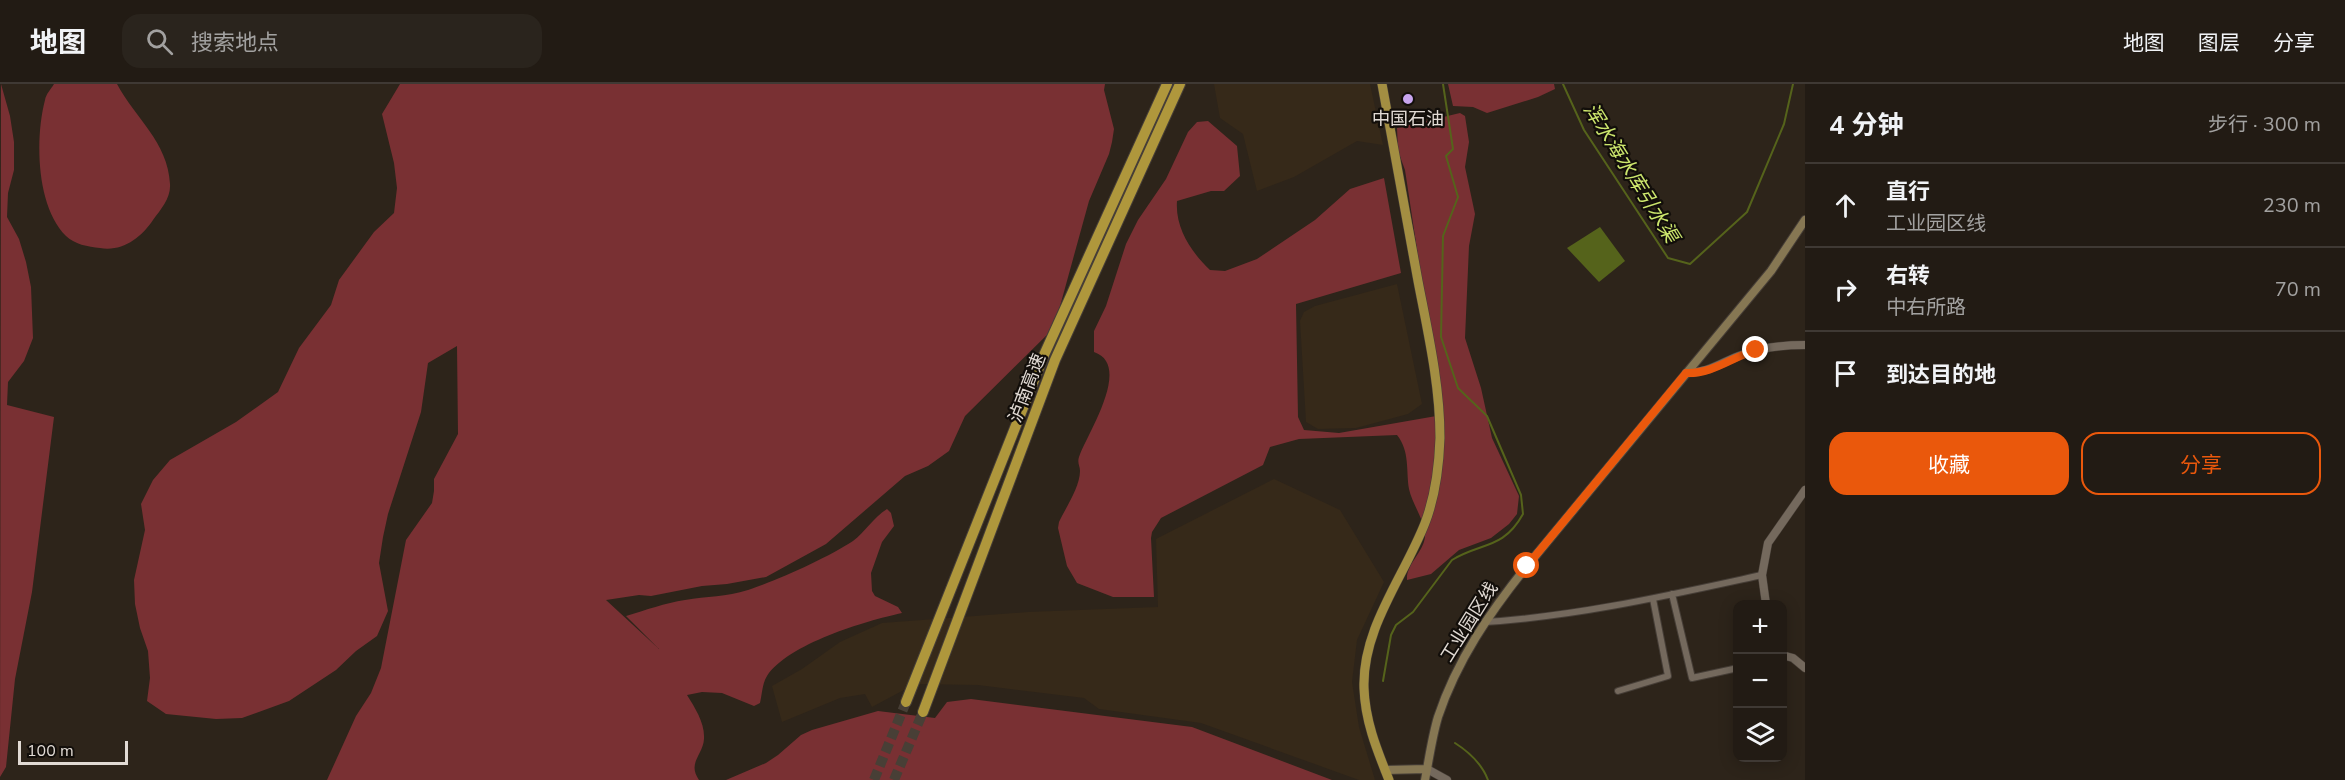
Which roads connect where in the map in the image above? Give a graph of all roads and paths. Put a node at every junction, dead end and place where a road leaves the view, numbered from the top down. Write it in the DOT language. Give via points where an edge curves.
graph roads {
  1 [pos="1167,84"];
  2 [pos="1180,84"];
  3 [pos="1382,84"];
  4 [pos="1805,220"];
  5 [pos="1805,345"];
  6 [pos="1686,373"];
  7 [pos="1805,490"];
  8 [pos="1762,575"];
  9 [pos="1672,594"];
  10 [pos="1653,599"];
  11 [pos="1765,600"];
  12 [pos="1485,622"];
  13 [pos="1787,656"];
  14 [pos="1805,668"];
  15 [pos="1733,669"];
  16 [pos="1618,691"];
  17 [pos="906,702"];
  18 [pos="923,712"];
  19 [pos="1427,769"];
  20 [pos="1385,770"];
  21 [pos="1389,780"];
  22 [pos="1425,780"];
  23 [pos="1446,780"];
  1 -- 17 [label="highway, 泸南高速" via="1044,355"];
  2 -- 18 [label="highway, 泸南高速" via="1055,360"];
  3 -- 20 [label="highway" via="1435,371 1440,439 1437,477 1427,516 1382,612 1366,664 1367,713"];
  4 -- 6 [label="main road, 工业园区线" via="1771,271"];
  5 -- 6 [label="street" via="1756,350 1712,370"];
  6 -- 12 [label="main road, 工业园区线"];
  7 -- 8 [label="street" via="1768,543"];
  8 -- 9 [label="street"];
  8 -- 11 [label="street"];
  9 -- 10 [label="street"];
  9 -- 15 [label="street" via="1692,678"];
  10 -- 12 [label="street" via="1538,619"];
  10 -- 16 [label="street" via="1668,676"];
  12 -- 19 [label="main road, 工业园区线" via="1444,700"];
  13 -- 14 [label="street"];
  19 -- 20 [label="main road"];
  19 -- 22 [label="main road, 工业园区线"];
  19 -- 23 [label="street"];
  20 -- 21 [label="highway"];
}
